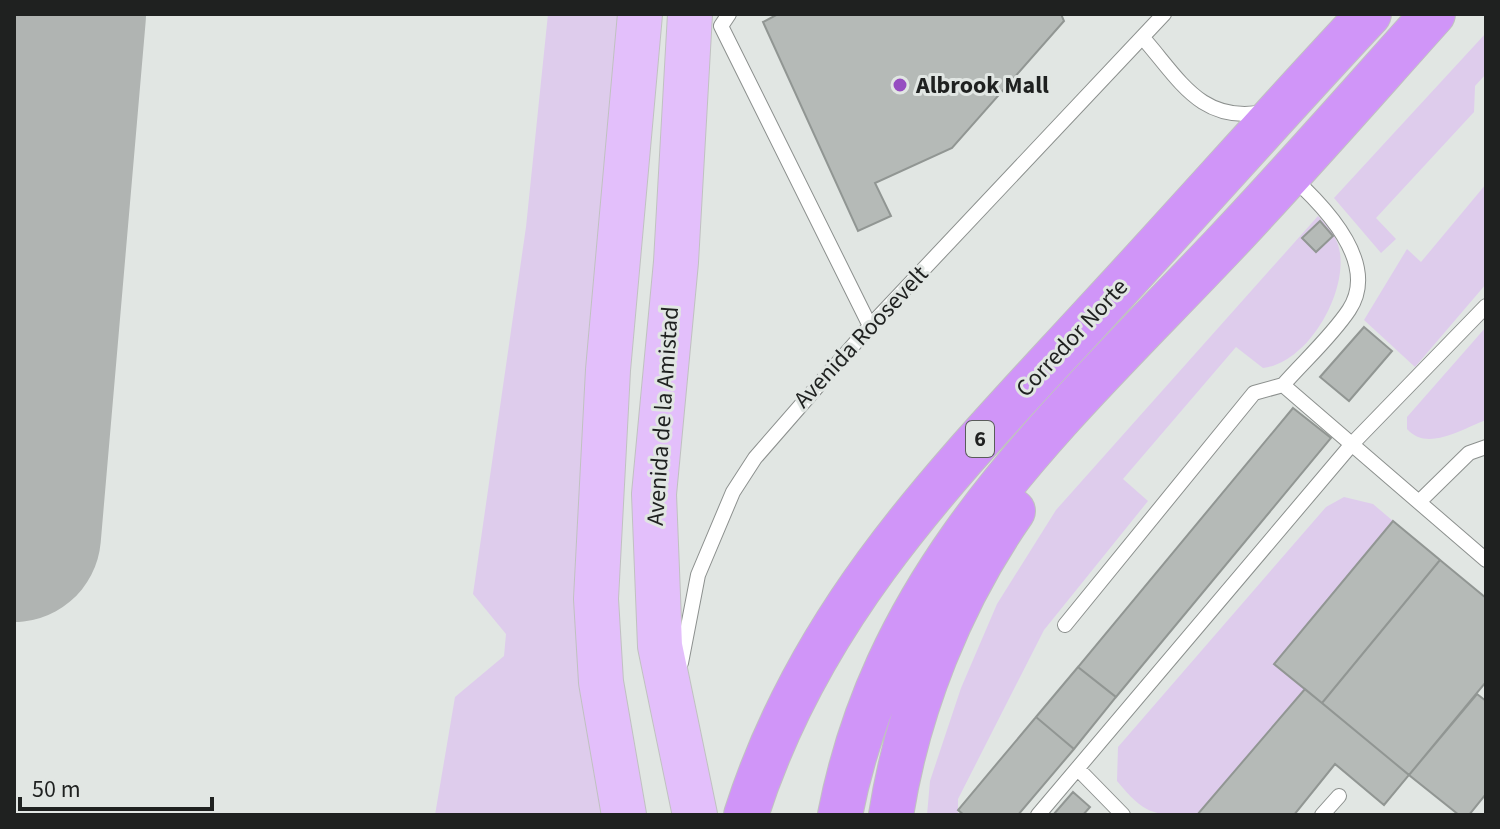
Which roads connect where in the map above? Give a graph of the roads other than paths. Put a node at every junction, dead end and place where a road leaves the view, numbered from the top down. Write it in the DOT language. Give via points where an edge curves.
graph roads {
  1 [pos="640,14"];
  2 [pos="1164,14"];
  3 [pos="1369,14"];
  4 [pos="1433,14"];
  5 [pos="707,21"];
  6 [pos="1143,38"];
  7 [pos="1280,109"];
  8 [pos="1289,174"];
  9 [pos="1486,306"];
  10 [pos="870,326"];
  11 [pos="1131,341"];
  12 [pos="1283,385"];
  13 [pos="1352,444"];
  14 [pos="1486,447"];
  15 [pos="1420,501"];
  16 [pos="1486,560"];
  17 [pos="1065,625"];
  18 [pos="674,723"];
  19 [pos="1078,769"];
  20 [pos="1339,796"];
  21 [pos="624,815"];
  22 [pos="695,815"];
  23 [pos="746,815"];
  24 [pos="840,815"];
  25 [pos="891,815"];
  26 [pos="1038,815"];
  27 [pos="1123,815"];
  28 [pos="1322,815"];
  1 -- 21 [label="main road" via="608,370 596,599 601,682"];
  2 -- 6 [label="lane, Avenida Roosevelt"];
  3 -- 7 [label="highway, Corredor Norte / 6"];
  4 -- 8 [label="highway, Corredor Norte / 6"];
  5 -- 10 [label="lane"];
  5 -- 18 [label="main road, Avenida de la Amistad" via="654,494 660,646"];
  6 -- 7 [label="lane" via="1212,111 1246,115"];
  6 -- 10 [label="lane, Avenida Roosevelt"];
  7 -- 23 [label="highway, Corredor Norte / 6" via="975,444 873,565 789,707"];
  8 -- 11 [label="highway, Corredor Norte / 6"];
  8 -- 12 [label="lane" via="1326,208 1348,244 1355,277 1351,308"];
  9 -- 13 [label="lane"];
  10 -- 18 [label="lane, Avenida Roosevelt" via="755,458 727,506 698,575 684,634"];
  11 -- 24 [label="highway, Corredor Norte / 6" via="1017,468 933,577 868,708"];
  11 -- 25 [label="highway" via="995,536 958,606 919,703"];
  12 -- 13 [label="lane"];
  12 -- 17 [label="lane" via="1254,393"];
  13 -- 15 [label="lane"];
  13 -- 19 [label="lane"];
  14 -- 15 [label="lane" via="1469,453"];
  15 -- 16 [label="lane"];
  18 -- 22 [label="main road, Avenida de la Amistad"];
  19 -- 26 [label="lane"];
  19 -- 27 [label="lane"];
  20 -- 28 [label="lane"];
}
